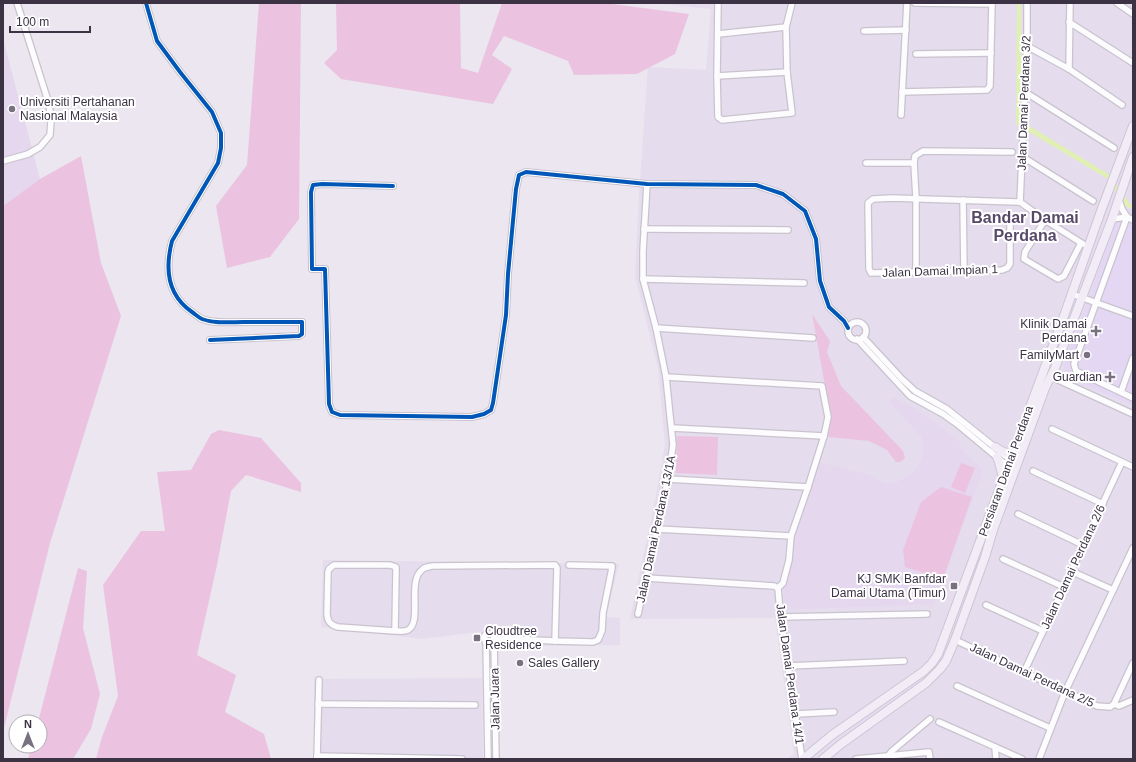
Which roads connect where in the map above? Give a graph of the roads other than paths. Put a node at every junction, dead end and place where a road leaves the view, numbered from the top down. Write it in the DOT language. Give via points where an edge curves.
graph roads {
  1 [pos="17,3"];
  2 [pos="146,3"];
  3 [pos="718,3"];
  4 [pos="792,3"];
  5 [pos="907,3"];
  6 [pos="915,3"];
  7 [pos="992,3"];
  8 [pos="1027,3"];
  9 [pos="1070,3"];
  10 [pos="1117,3"];
  11 [pos="1133,14"];
  12 [pos="1069,22"];
  13 [pos="786,27"];
  14 [pos="906,30"];
  15 [pos="864,31"];
  16 [pos="718,34"];
  17 [pos="1027,46"];
  18 [pos="991,53"];
  19 [pos="916,54"];
  20 [pos="1133,63"];
  21 [pos="1069,69"];
  22 [pos="787,72"];
  23 [pos="717,76"];
  24 [pos="902,92"];
  25 [pos="1025,92"];
  26 [pos="1122,104"];
  27 [pos="901,115"];
  28 [pos="1133,126"];
  29 [pos="1114,148"];
  30 [pos="1012,152"];
  31 [pos="1023,157"];
  32 [pos="1133,157"];
  33 [pos="3,161"];
  34 [pos="866,163"];
  35 [pos="914,163"];
  36 [pos="647,184"];
  37 [pos="393,186"];
  38 [pos="916,198"];
  39 [pos="1119,199"];
  40 [pos="963,200"];
  41 [pos="1020,202"];
  42 [pos="1093,202"];
  43 [pos="1130,218"];
  44 [pos="1010,219"];
  45 [pos="1112,219"];
  46 [pos="1045,220"];
  47 [pos="644,229"];
  48 [pos="788,230"];
  49 [pos="1084,245"];
  50 [pos="964,271"];
  51 [pos="916,273"];
  52 [pos="644,279"];
  53 [pos="804,283"];
  54 [pos="1072,294"];
  55 [pos="1082,298"];
  56 [pos="1096,302"];
  57 [pos="1133,316"];
  58 [pos="844,321"];
  59 [pos="853,323"];
  60 [pos="656,328"];
  61 [pos="848,328"];
  62 [pos="863,337"];
  63 [pos="813,338"];
  64 [pos="857,339"];
  65 [pos="210,340"];
  66 [pos="1133,358"];
  67 [pos="1055,368"];
  68 [pos="666,377"];
  69 [pos="1054,378"];
  70 [pos="1121,392"];
  71 [pos="1133,398"];
  72 [pos="1133,414"];
  73 [pos="672,428"];
  74 [pos="1052,429"];
  75 [pos="824,436"];
  76 [pos="995,447"];
  77 [pos="1014,450"];
  78 [pos="996,457"];
  79 [pos="1122,462"];
  80 [pos="1013,467"];
  81 [pos="1133,467"];
  82 [pos="1033,471"];
  83 [pos="668,479"];
  84 [pos="1003,479"];
  85 [pos="808,487"];
  86 [pos="1103,504"];
  87 [pos="1018,514"];
  88 [pos="656,529"];
  89 [pos="792,536"];
  90 [pos="1083,545"];
  91 [pos="1133,548"];
  92 [pos="1004,559"];
  93 [pos="569,565"];
  94 [pos="1071,571"];
  95 [pos="646,578"];
  96 [pos="1064,587"];
  97 [pos="778,588"];
  98 [pos="1113,590"];
  99 [pos="986,605"];
  100 [pos="638,614"];
  101 [pos="928,614"];
  102 [pos="781,617"];
  103 [pos="395,631"];
  104 [pos="1043,631"];
  105 [pos="494,638"];
  106 [pos="955,640"];
  107 [pos="555,641"];
  108 [pos="904,661"];
  109 [pos="1133,663"];
  110 [pos="789,666"];
  111 [pos="1024,672"];
  112 [pos="913,679"];
  113 [pos="319,680"];
  114 [pos="957,686"];
  115 [pos="917,690"];
  116 [pos="1065,692"];
  117 [pos="1133,700"];
  118 [pos="318,704"];
  119 [pos="475,705"];
  120 [pos="1112,706"];
  121 [pos="834,712"];
  122 [pos="796,714"];
  123 [pos="930,719"];
  124 [pos="939,722"];
  125 [pos="1050,728"];
  126 [pos="995,747"];
  127 [pos="889,755"];
  128 [pos="317,758"];
  129 [pos="462,759"];
  130 [pos="488,759"];
  131 [pos="496,759"];
  132 [pos="803,759"];
  133 [pos="823,759"];
  134 [pos="856,759"];
  135 [pos="930,759"];
  136 [pos="996,759"];
  137 [pos="1022,759"];
  138 [pos="1039,759"];
  1 -- 33 [label="street" via="49,104 50,135 28,154"];
  2 -- 65 [label="street" via="157,41 212,112 221,132 218,163 172,241 168,270 170,284 178,300 201,318 216,322 302,322 302,334 299,336"];
  3 -- 16 [label="street"];
  4 -- 13 [label="street"];
  5 -- 14 [label="street"];
  6 -- 7 [label="street"];
  7 -- 18 [label="street"];
  8 -- 17 [label="street, Jalan Damai Perdana 3/2"];
  9 -- 12 [label="street"];
  10 -- 11 [label="street"];
  12 -- 20 [label="street"];
  12 -- 21 [label="street"];
  13 -- 16 [label="street"];
  13 -- 22 [label="street"];
  14 -- 15 [label="street"];
  14 -- 24 [label="street"];
  16 -- 23 [label="street"];
  17 -- 21 [label="street"];
  17 -- 25 [label="street, Jalan Damai Perdana 3/2"];
  18 -- 19 [label="street"];
  18 -- 24 [label="street" via="990,86 986,90"];
  21 -- 26 [label="street"];
  22 -- 23 [label="street"];
  22 -- 23 [label="street" via="792,113 726,120 719,118"];
  24 -- 27 [label="street"];
  25 -- 29 [label="street"];
  25 -- 31 [label="street, Jalan Damai Perdana 3/2"];
  28 -- 49 [label="main road, Persiaran Damai Perdana"];
  30 -- 35 [label="street" via="923,151 915,156"];
  31 -- 41 [label="street, Jalan Damai Perdana 3/2"];
  31 -- 42 [label="street"];
  32 -- 39 [label="main road, Persiaran Damai Perdana"];
  34 -- 35 [label="street"];
  35 -- 38 [label="street"];
  36 -- 37 [label="street" via="536,172 519,175 514,205 506,315 491,410 472,417 340,415 332,412 329,404 325,269 312,269 311,192 313,185 322,184"];
  36 -- 47 [label="street, Jalan Damai Perdana 13/1A"];
  36 -- 58 [label="street" via="756,185 783,194 806,212 816,239 820,281 829,307"];
  38 -- 40 [label="street"];
  38 -- 51 [label="street"];
  38 -- 51 [label="street, Jalan Damai Impian 1" via="873,199 868,203 871,274"];
  39 -- 43 [label="street" via="1122,209"];
  39 -- 45 [label="main road, Persiaran Damai Perdana"];
  40 -- 41 [label="street"];
  40 -- 50 [label="street"];
  41 -- 46 [label="street"];
  43 -- 45 [label="street"];
  43 -- 56 [label="street"];
  44 -- 50 [label="street, Jalan Damai Impian 1" via="1010,264 1007,268"];
  45 -- 55 [label="main road, Persiaran Damai Perdana"];
  46 -- 49 [label="street"];
  46 -- 49 [label="street" via="1025,252 1024,260 1058,279 1064,276"];
  47 -- 48 [label="street"];
  47 -- 52 [label="street, Jalan Damai Perdana 13/1A"];
  49 -- 54 [label="main road, Persiaran Damai Perdana"];
  50 -- 51 [label="street, Jalan Damai Impian 1"];
  52 -- 53 [label="street"];
  52 -- 60 [label="street, Jalan Damai Perdana 13/1A"];
  54 -- 55 [label="street"];
  54 -- 77 [label="main road, Persiaran Damai Perdana"];
  55 -- 56 [label="street"];
  55 -- 67 [label="main road, Persiaran Damai Perdana"];
  56 -- 57 [label="street"];
  56 -- 70 [label="street" via="1074,364 1076,372"];
  58 -- 59 [label="street"];
  58 -- 61 [label="street"];
  59 -- 61 [label="street"];
  59 -- 62 [label="street" via="859,322 864,326 866,332"];
  60 -- 63 [label="street"];
  60 -- 68 [label="street, Jalan Damai Perdana 13/1A"];
  61 -- 64 [label="street" via="850,335"];
  62 -- 64 [label="street"];
  62 -- 76 [label="street" via="915,390 947,409"];
  64 -- 78 [label="street" via="910,396 943,414"];
  66 -- 70 [label="street"];
  67 -- 69 [label="main road, Persiaran Damai Perdana"];
  67 -- 80 [label="main road, Persiaran Damai Perdana"];
  68 -- 73 [label="street, Jalan Damai Perdana 13/1A"];
  68 -- 75 [label="street" via="822,386 828,417"];
  69 -- 72 [label="street"];
  69 -- 80 [label="main road, Persiaran Damai Perdana" via="1022,465"];
  70 -- 71 [label="street"];
  73 -- 75 [label="street"];
  73 -- 83 [label="street, Jalan Damai Perdana 13/1A" via="674,445"];
  74 -- 79 [label="street"];
  75 -- 85 [label="street"];
  76 -- 77 [label="main road" via="1005,453"];
  76 -- 80 [label="street"];
  77 -- 80 [label="main road, Persiaran Damai Perdana"];
  78 -- 80 [label="street"];
  78 -- 84 [label="main road"];
  79 -- 81 [label="street"];
  79 -- 86 [label="street, Jalan Damai Perdana 2/6"];
  80 -- 84 [label="main road, Persiaran Damai Perdana"];
  80 -- 106 [label="main road, Persiaran Damai Perdana"];
  82 -- 86 [label="street"];
  83 -- 85 [label="street"];
  83 -- 88 [label="street, Jalan Damai Perdana 13/1A"];
  84 -- 112 [label="main road, Persiaran Damai Perdana" via="938,654 929,667"];
  85 -- 89 [label="street"];
  86 -- 90 [label="street, Jalan Damai Perdana 2/6"];
  87 -- 90 [label="street"];
  88 -- 89 [label="street"];
  88 -- 95 [label="street, Jalan Damai Perdana 13/1A"];
  89 -- 97 [label="street" via="783,583"];
  90 -- 94 [label="street, Jalan Damai Perdana 2/6"];
  91 -- 98 [label="street"];
  92 -- 96 [label="street"];
  93 -- 107 [label="street" via="612,566 602,612 602,631 598,640 593,642"];
  94 -- 96 [label="street, Jalan Damai Perdana 2/6"];
  94 -- 98 [label="street"];
  95 -- 97 [label="street"];
  95 -- 100 [label="street, Jalan Damai Perdana 13/1A"];
  96 -- 104 [label="street, Jalan Damai Perdana 2/6"];
  97 -- 102 [label="street, Jalan Damai Perdana 14/1"];
  98 -- 116 [label="street"];
  99 -- 104 [label="street"];
  101 -- 102 [label="street"];
  102 -- 110 [label="street, Jalan Damai Perdana 14/1"];
  103 -- 103 [label="street" via="338,627 329,623 328,572 331,566 396,567"];
  103 -- 107 [label="street" via="411,627 415,613 415,584 422,569 432,566 553,565 556,566"];
  104 -- 111 [label="street, Jalan Damai Perdana 2/6"];
  105 -- 107 [label="street"];
  105 -- 130 [label="street, Jalan Juara" via="490,634 484,638"];
  105 -- 131 [label="street, Jalan Juara"];
  106 -- 111 [label="street, Jalan Damai Perdana 2/5"];
  106 -- 115 [label="main road, Persiaran Damai Perdana" via="940,669"];
  108 -- 110 [label="street"];
  109 -- 120 [label="street"];
  110 -- 122 [label="street, Jalan Damai Perdana 14/1"];
  111 -- 116 [label="street, Jalan Damai Perdana 2/5"];
  112 -- 115 [label="main road" via="910,683 911,688"];
  112 -- 132 [label="main road, Persiaran Damai Perdana" via="832,735"];
  113 -- 118 [label="street"];
  114 -- 125 [label="street"];
  115 -- 133 [label="main road, Persiaran Damai Perdana"];
  116 -- 120 [label="street, Jalan Damai Perdana 2/5" via="1096,706"];
  116 -- 125 [label="street"];
  117 -- 120 [label="street"];
  118 -- 119 [label="street"];
  118 -- 128 [label="street"];
  121 -- 122 [label="street"];
  122 -- 132 [label="street, Jalan Damai Perdana 14/1"];
  123 -- 127 [label="street"];
  124 -- 126 [label="street"];
  125 -- 138 [label="street"];
  126 -- 136 [label="street"];
  126 -- 137 [label="street"];
  127 -- 134 [label="street"];
  127 -- 135 [label="street" via="929,752"];
  128 -- 129 [label="street"];
}
